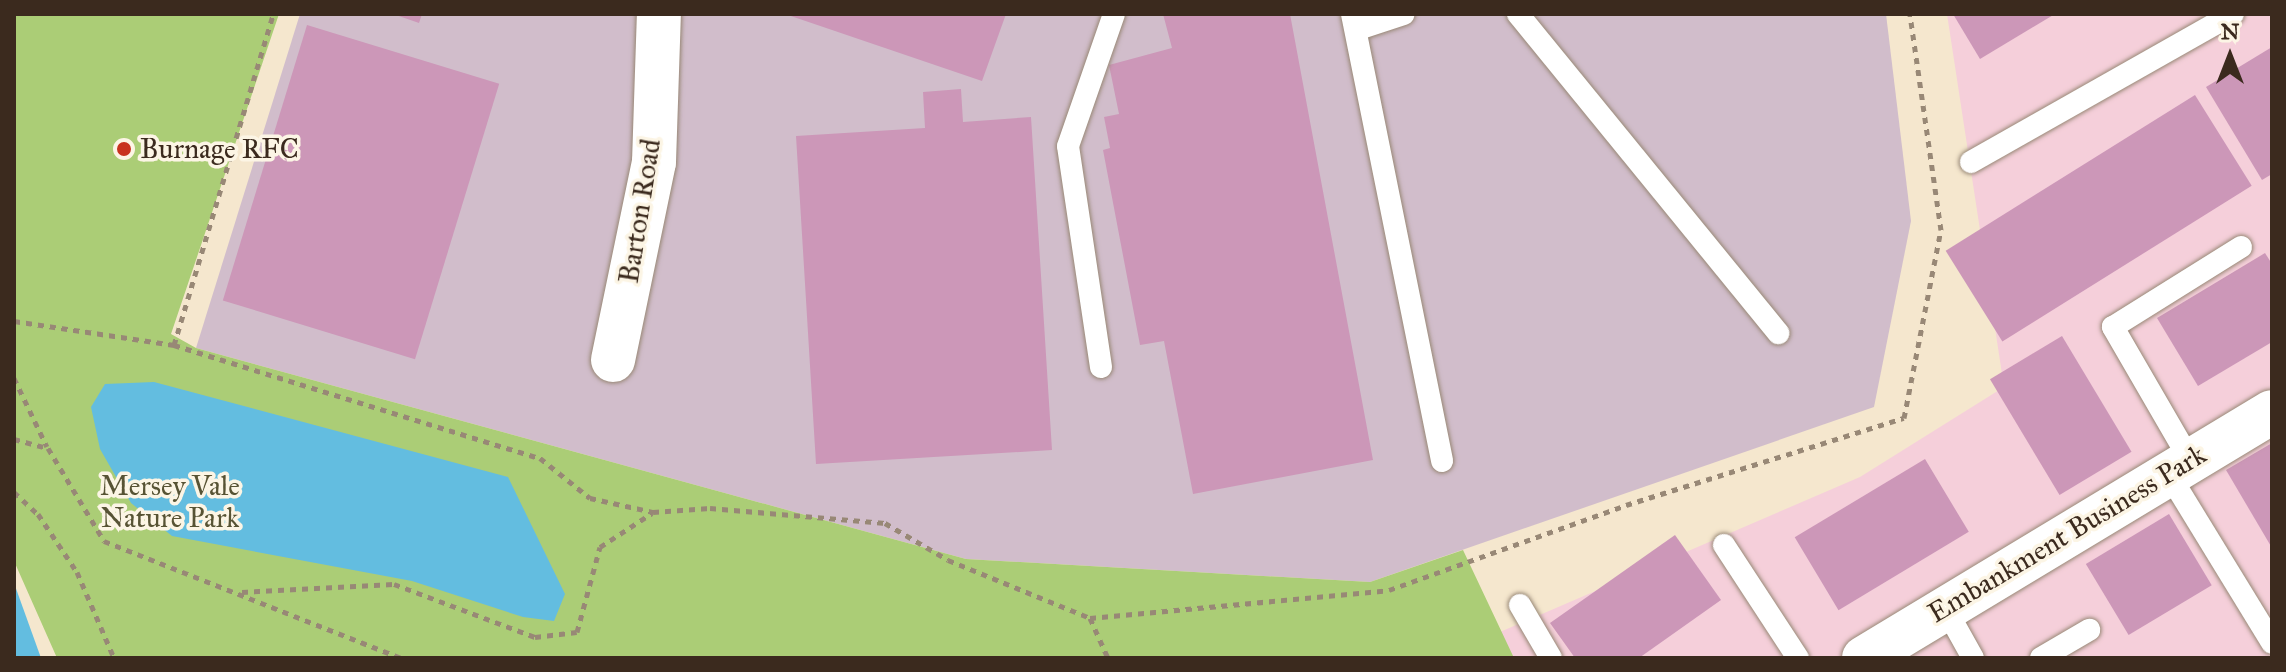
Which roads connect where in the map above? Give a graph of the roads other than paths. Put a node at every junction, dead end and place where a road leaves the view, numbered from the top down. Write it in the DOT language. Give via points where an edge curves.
graph roads {
  1 [pos="659,14"];
  2 [pos="1114,14"];
  3 [pos="1404,14"];
  4 [pos="1518,14"];
  5 [pos="2233,14"];
  6 [pos="1355,22"];
  7 [pos="1971,162"];
  8 [pos="2241,247"];
  9 [pos="1778,333"];
  10 [pos="613,360"];
  11 [pos="1101,367"];
  12 [pos="2272,412"];
  13 [pos="1442,461"];
  14 [pos="2179,467"];
  15 [pos="1724,545"];
  16 [pos="1520,605"];
  17 [pos="1944,606"];
  18 [pos="2089,630"];
  19 [pos="2272,643"];
  20 [pos="1551,658"];
  21 [pos="1798,658"];
  22 [pos="1864,658"];
  23 [pos="1973,658"];
  24 [pos="2041,658"];
  1 -- 10 [label="street, Barton Road" via="654,162"];
  2 -- 11 [label="lane" via="1068,146"];
  3 -- 6 [label="lane"];
  4 -- 9 [label="lane"];
  5 -- 7 [label="lane"];
  6 -- 13 [label="lane"];
  8 -- 14 [label="lane" via="2113,327"];
  12 -- 14 [label="street, Embankment Business Park"];
  14 -- 17 [label="street, Embankment Business Park"];
  14 -- 19 [label="lane"];
  15 -- 21 [label="lane"];
  16 -- 20 [label="lane"];
  17 -- 22 [label="street, Embankment Business Park"];
  17 -- 23 [label="lane"];
  18 -- 24 [label="lane"];
}
